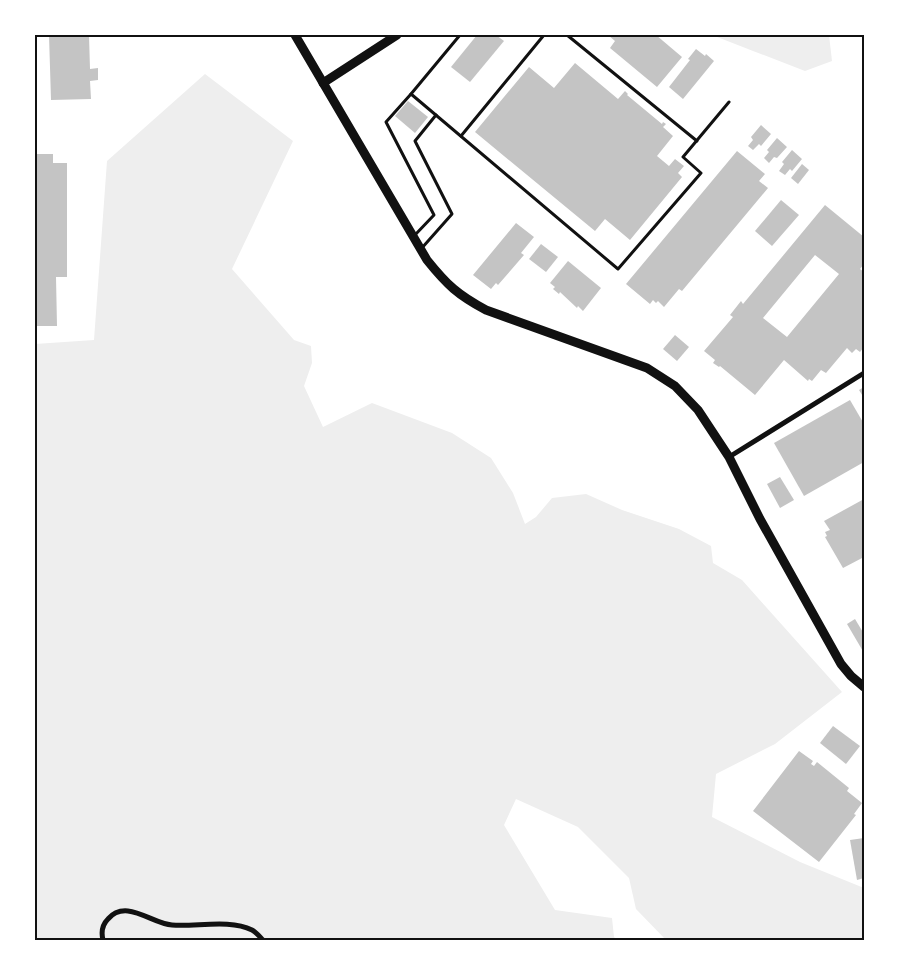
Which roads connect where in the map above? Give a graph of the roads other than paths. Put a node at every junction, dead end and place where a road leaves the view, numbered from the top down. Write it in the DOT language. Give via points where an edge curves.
graph roads {
  1 [pos="295,35"];
  2 [pos="397,35"];
  3 [pos="460,35"];
  4 [pos="544,35"];
  5 [pos="567,35"];
  6 [pos="323,83"];
  7 [pos="411,94"];
  8 [pos="729,102"];
  9 [pos="436,115"];
  10 [pos="461,136"];
  11 [pos="697,141"];
  12 [pos="414,236"];
  13 [pos="421,249"];
  14 [pos="864,373"];
  15 [pos="729,457"];
  16 [pos="864,687"];
  17 [pos="103,940"];
  18 [pos="263,940"];
  1 -- 6 [label="street"];
  2 -- 6 [label="street"];
  3 -- 7 [label="lane"];
  4 -- 10 [label="lane"];
  5 -- 11 [label="lane"];
  6 -- 12 [label="street"];
  7 -- 9 [label="lane"];
  7 -- 12 [label="lane" via="386,122 434,215"];
  8 -- 11 [label="lane"];
  9 -- 10 [label="lane"];
  9 -- 13 [label="lane" via="415,141 452,214"];
  10 -- 11 [label="lane" via="618,269 701,173 683,157"];
  12 -- 13 [label="street"];
  13 -- 15 [label="street" via="444,282 486,310 647,368 675,386 698,410"];
  14 -- 15 [label="street"];
  15 -- 16 [label="street" via="837,656 851,676"];
  17 -- 18 [label="street" via="102,931 108,918 124,911 172,925 236,925 253,930"];
}
